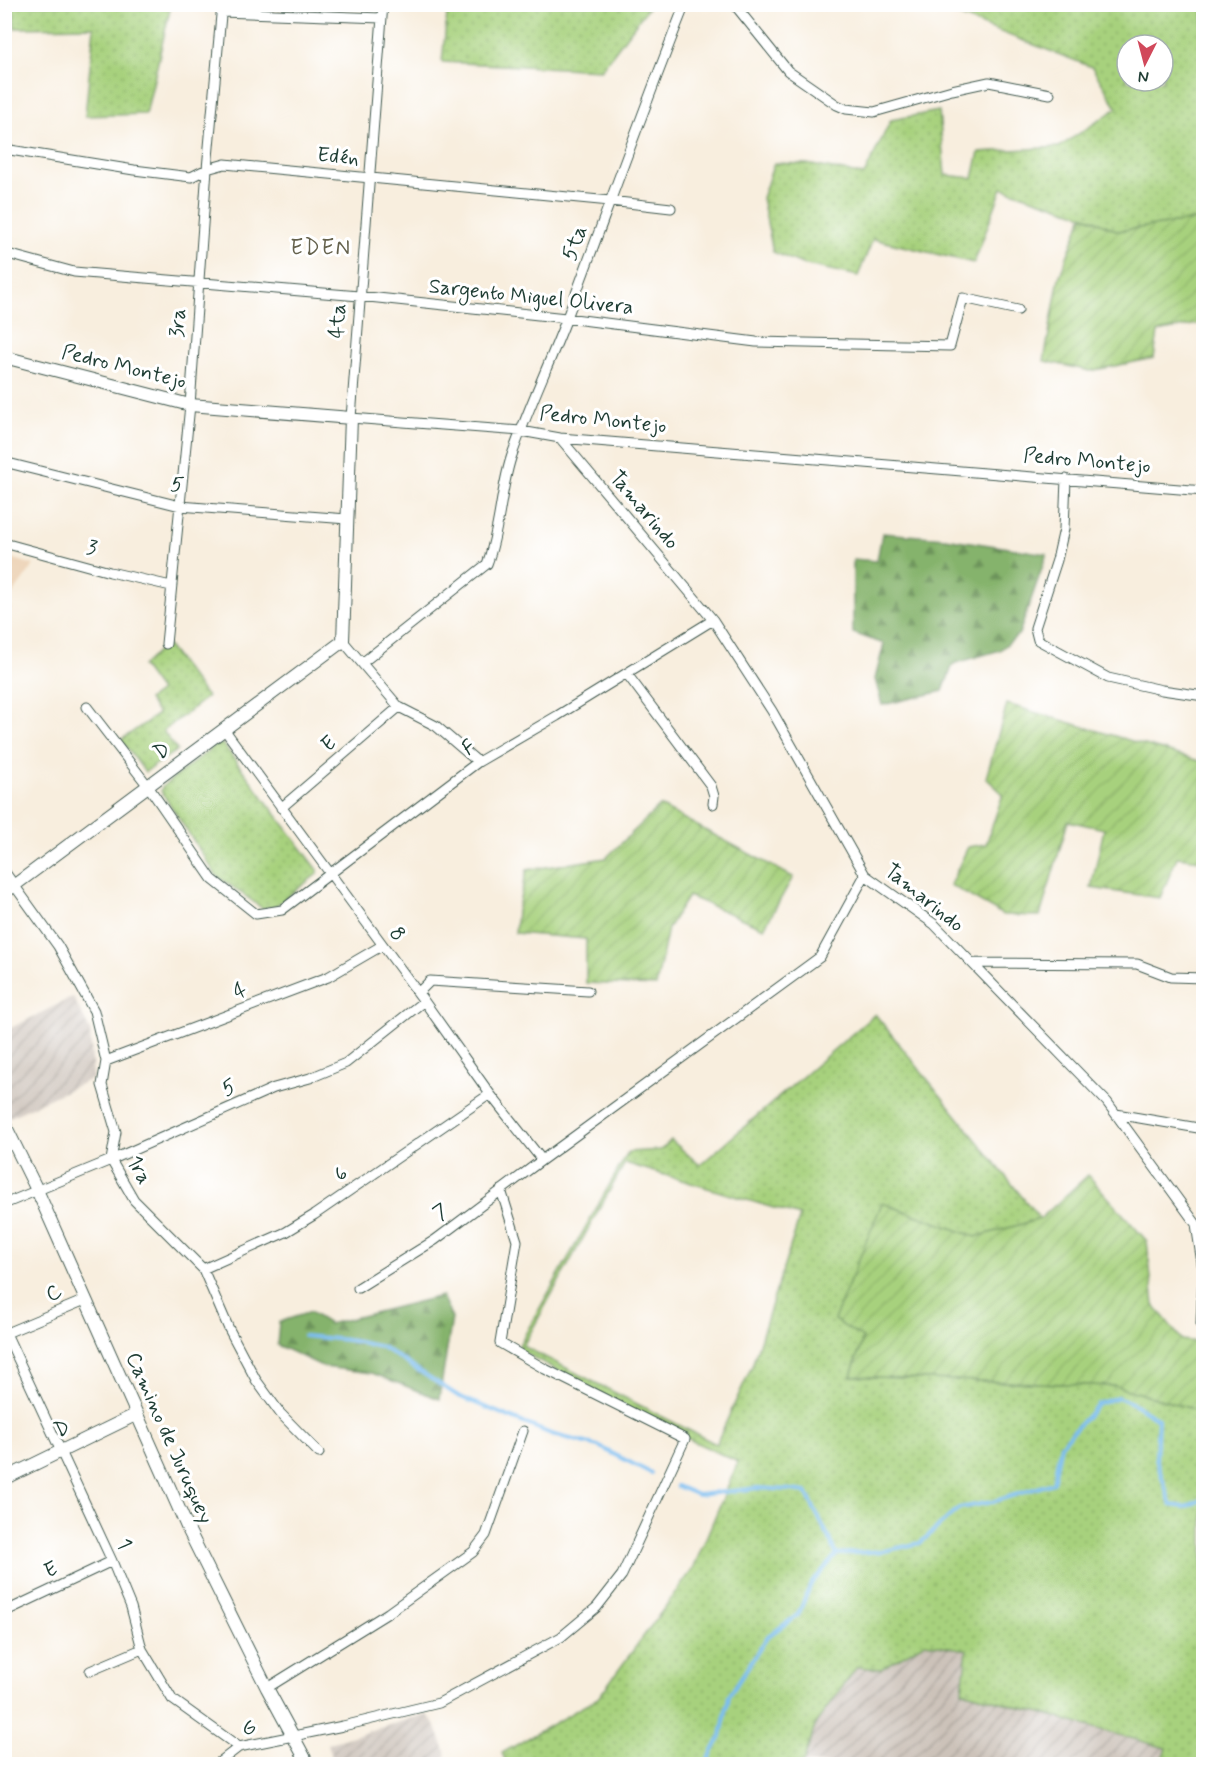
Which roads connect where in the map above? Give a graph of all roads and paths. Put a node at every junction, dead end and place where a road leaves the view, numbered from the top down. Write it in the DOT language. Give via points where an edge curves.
graph roads {
  1 [pos="383,4"];
  2 [pos="685,4"];
  3 [pos="734,4"];
  4 [pos="221,8"];
  5 [pos="381,18"];
  6 [pos="1050,94"];
  7 [pos="4,149"];
  8 [pos="207,169"];
  9 [pos="368,178"];
  10 [pos="610,201"];
  11 [pos="671,208"];
  12 [pos="4,253"];
  13 [pos="199,282"];
  14 [pos="359,296"];
  15 [pos="1018,309"];
  16 [pos="567,318"];
  17 [pos="4,357"];
  18 [pos="190,405"];
  19 [pos="351,418"];
  20 [pos="521,431"];
  21 [pos="560,438"];
  22 [pos="4,462"];
  23 [pos="1066,479"];
  24 [pos="1203,490"];
  25 [pos="180,506"];
  26 [pos="347,519"];
  27 [pos="4,543"];
  28 [pos="171,586"];
  29 [pos="713,620"];
  30 [pos="343,641"];
  31 [pos="166,644"];
  32 [pos="363,663"];
  33 [pos="627,674"];
  34 [pos="1203,696"];
  35 [pos="87,707"];
  36 [pos="399,707"];
  37 [pos="224,729"];
  38 [pos="478,762"];
  39 [pos="148,786"];
  40 [pos="713,804"];
  41 [pos="282,808"];
  42 [pos="4,871"];
  43 [pos="865,874"];
  44 [pos="331,875"];
  45 [pos="10,889"];
  46 [pos="383,945"];
  47 [pos="972,963"];
  48 [pos="1203,978"];
  49 [pos="588,991"];
  50 [pos="421,997"];
  51 [pos="106,1061"];
  52 [pos="490,1094"];
  53 [pos="1116,1114"];
  54 [pos="4,1124"];
  55 [pos="1203,1129"];
  56 [pos="111,1160"];
  57 [pos="542,1160"];
  58 [pos="37,1190"];
  59 [pos="501,1190"];
  60 [pos="4,1204"];
  61 [pos="203,1269"];
  62 [pos="358,1288"];
  63 [pos="85,1300"];
  64 [pos="1200,1324"];
  65 [pos="5,1332"];
  66 [pos="137,1414"];
  67 [pos="523,1431"];
  68 [pos="61,1451"];
  69 [pos="319,1453"];
  70 [pos="4,1479"];
  71 [pos="112,1562"];
  72 [pos="4,1612"];
  73 [pos="142,1649"];
  74 [pos="90,1671"];
  75 [pos="267,1688"];
  76 [pos="294,1737"];
  77 [pos="239,1747"];
  78 [pos="217,1764"];
  79 [pos="308,1764"];
  1 -- 5 [label="street, 4ta"];
  2 -- 10 [label="street, 5ta"];
  3 -- 6 [label="street" via="788,71 846,109 874,112 989,82"];
  4 -- 5 [label="street"];
  4 -- 8 [label="street, 3ra"];
  5 -- 9 [label="street, 4ta"];
  7 -- 8 [label="street, Edén" via="191,177"];
  8 -- 9 [label="street, Edén" via="225,164"];
  8 -- 13 [label="street, 3ra"];
  9 -- 10 [label="street, Edén"];
  9 -- 14 [label="street, 4ta"];
  10 -- 11 [label="street, Edén"];
  10 -- 16 [label="street, 5ta"];
  12 -- 13 [label="street, Sargento Miguel Olivera" via="74,272"];
  13 -- 14 [label="street, Sargento Miguel Olivera"];
  13 -- 18 [label="street, 3ra"];
  14 -- 16 [label="street, Sargento Miguel Olivera"];
  14 -- 19 [label="street, 4ta"];
  15 -- 16 [label="street, Sargento Miguel Olivera" via="963,298 950,346 756,342"];
  16 -- 20 [label="street, 5ta"];
  17 -- 18 [label="street, Pedro Montejo"];
  18 -- 19 [label="street, Pedro Montejo"];
  18 -- 25 [label="street, 3ra"];
  19 -- 20 [label="street, Pedro Montejo"];
  19 -- 26 [label="street, 4ta"];
  20 -- 21 [label="street, Pedro Montejo"];
  20 -- 32 [label="street, 5ta" via="487,564"];
  21 -- 23 [label="street, Pedro Montejo"];
  21 -- 29 [label="street, Tamarindo"];
  22 -- 25 [label="street, 5"];
  23 -- 24 [label="street, Pedro Montejo"];
  23 -- 34 [label="street" via="1065,529 1035,628 1038,640 1108,678"];
  25 -- 26 [label="street, 5"];
  25 -- 28 [label="street, 3ra"];
  26 -- 30 [label="street, 4ta"];
  27 -- 28 [label="street, 3"];
  28 -- 31 [label="street, 3ra"];
  29 -- 33 [label="street, F"];
  29 -- 43 [label="street, Tamarindo" via="772,711"];
  30 -- 32 [label="street"];
  30 -- 37 [label="street, D"];
  32 -- 36 [label="street"];
  33 -- 38 [label="street, F"];
  33 -- 40 [label="street" via="711,786"];
  35 -- 39 [label="street"];
  36 -- 38 [label="street" via="436,726"];
  36 -- 41 [label="street, E"];
  37 -- 39 [label="street, D"];
  37 -- 41 [label="street, 8"];
  38 -- 44 [label="street, F"];
  39 -- 44 [label="street, F" via="212,879 255,914 282,910"];
  39 -- 45 [label="street, D"];
  41 -- 44 [label="street, 8"];
  42 -- 45 [label="street, 1ra"];
  43 -- 47 [label="street, Tamarindo" via="934,924"];
  43 -- 57 [label="street, 7" via="820,957"];
  44 -- 46 [label="street, 8"];
  45 -- 51 [label="street, 1ra" via="58,946 94,1011"];
  46 -- 50 [label="street, 8"];
  46 -- 51 [label="street, 4" via="327,977"];
  47 -- 48 [label="street" via="1137,964 1171,977"];
  47 -- 53 [label="street, Tamarindo"];
  49 -- 50 [label="street, 5" via="430,981"];
  50 -- 52 [label="street, 8"];
  50 -- 56 [label="street, 5" via="346,1063 274,1088"];
  51 -- 56 [label="street, 1ra" via="102,1085 116,1132"];
  52 -- 57 [label="street, 8"];
  52 -- 61 [label="street, 6" via="314,1215 286,1232"];
  53 -- 55 [label="street"];
  53 -- 64 [label="street, Tamarindo" via="1196,1224 1203,1270"];
  54 -- 58 [label="street, Camino de Juruquey"];
  56 -- 58 [label="street, 5"];
  56 -- 61 [label="street, 1ra" via="134,1200"];
  57 -- 59 [label="street, 7"];
  58 -- 60 [label="street, 5"];
  58 -- 63 [label="street, Camino de Juruquey"];
  59 -- 62 [label="street, 7" via="435,1240"];
  59 -- 76 [label="street, G" via="517,1241 500,1344 685,1439 621,1575 597,1607 561,1637 439,1703"];
  61 -- 69 [label="street, 1ra" via="256,1380 280,1413"];
  63 -- 65 [label="street, C"];
  63 -- 66 [label="street, Camino de Juruquey"];
  65 -- 68 [label="street, 1"];
  66 -- 68 [label="street, D"];
  66 -- 75 [label="street, Camino de Juruquey" via="188,1529"];
  67 -- 75 [label="street" via="486,1535 473,1552 388,1613"];
  68 -- 70 [label="street, D"];
  68 -- 71 [label="street, 1"];
  71 -- 72 [label="street, E"];
  71 -- 73 [label="street, 1" via="131,1607"];
  73 -- 74 [label="street"];
  73 -- 77 [label="street, 1" via="172,1699"];
  75 -- 76 [label="street, Camino de Juruquey"];
  76 -- 77 [label="street, G"];
  76 -- 79 [label="street, Camino de Juruquey"];
  77 -- 78 [label="street, G"];
}
